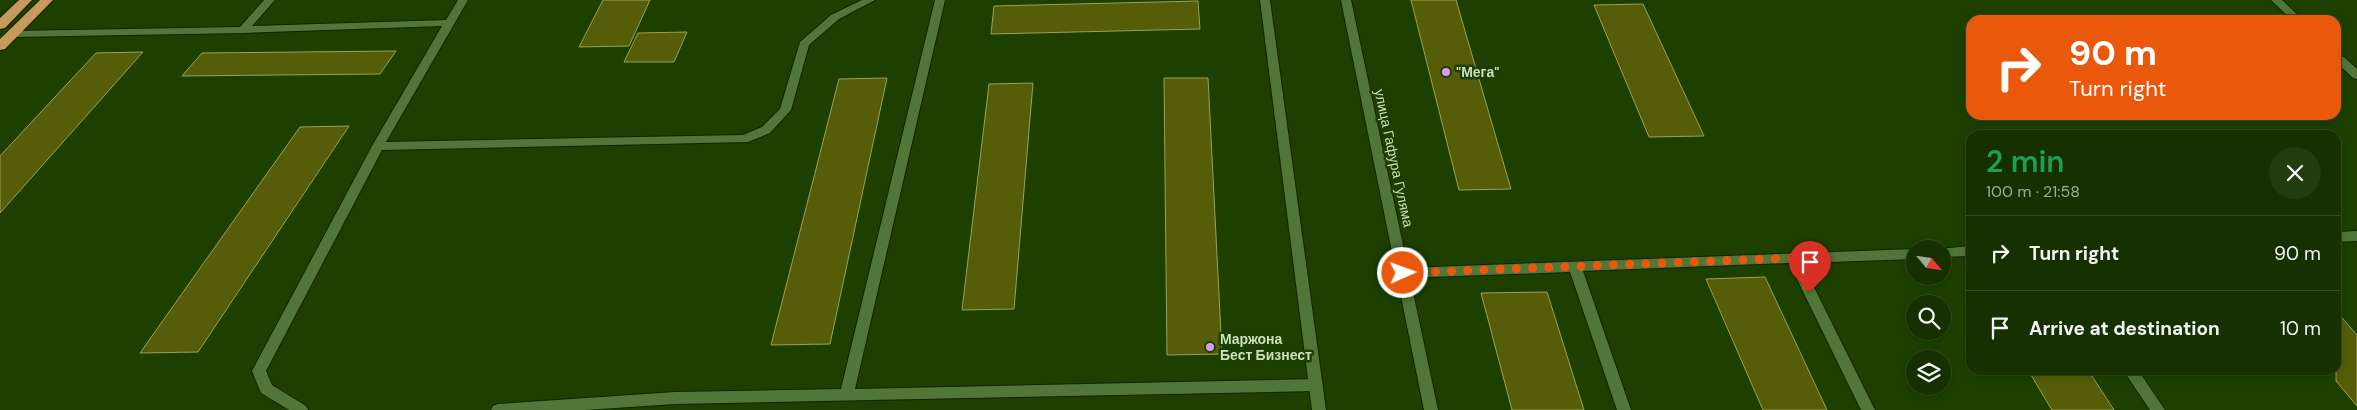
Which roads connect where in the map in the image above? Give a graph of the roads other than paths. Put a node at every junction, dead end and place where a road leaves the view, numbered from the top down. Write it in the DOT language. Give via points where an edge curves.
graph roads {
  1 [pos="26,0"];
  2 [pos="47,0"];
  3 [pos="270,0"];
  4 [pos="463,0"];
  5 [pos="870,0"];
  6 [pos="940,0"];
  7 [pos="1265,0"];
  8 [pos="1346,0"];
  9 [pos="2276,0"];
  10 [pos="2292,15"];
  11 [pos="448,23"];
  12 [pos="0,25"];
  13 [pos="243,30"];
  14 [pos="6,34"];
  15 [pos="0,46"];
  16 [pos="2341,57"];
  17 [pos="2357,58"];
  18 [pos="2341,60"];
  19 [pos="2357,75"];
  20 [pos="378,146"];
  21 [pos="2357,236"];
  22 [pos="2341,237"];
  23 [pos="1966,251"];
  24 [pos="1951,252"];
  25 [pos="1906,254"];
  26 [pos="1793,258"];
  27 [pos="1574,267"];
  28 [pos="1403,273"];
  29 [pos="2134,375"];
  30 [pos="1316,385"];
  31 [pos="847,393"];
  32 [pos="673,404"];
  33 [pos="301,410"];
  34 [pos="498,410"];
  35 [pos="1319,410"];
  36 [pos="1431,410"];
  37 [pos="1624,410"];
  38 [pos="1868,410"];
  39 [pos="2158,410"];
  1 -- 12 [label="highway"];
  2 -- 14 [label="highway"];
  3 -- 13 [label="street"];
  4 -- 11 [label="street"];
  5 -- 20 [label="street" via="835,17 804,44 785,110 766,130 744,139"];
  6 -- 31 [label="street"];
  7 -- 30 [label="street"];
  8 -- 28 [label="street, улица Гафура Гуляма"];
  9 -- 10 [label="street"];
  11 -- 13 [label="street"];
  11 -- 20 [label="street"];
  13 -- 14 [label="street"];
  14 -- 15 [label="highway"];
  16 -- 17 [label="street"];
  18 -- 19 [label="street"];
  20 -- 33 [label="street" via="259,371 266,389"];
  21 -- 22 [label="street"];
  23 -- 24 [label="street"];
  25 -- 26 [label="street"];
  26 -- 27 [label="street"];
  26 -- 38 [label="street"];
  27 -- 28 [label="street"];
  27 -- 37 [label="street"];
  28 -- 36 [label="street, улица Гафура Гуляма"];
  29 -- 39 [label="street"];
  30 -- 31 [label="street"];
  30 -- 35 [label="street"];
  31 -- 32 [label="street"];
  32 -- 34 [label="street"];
}
